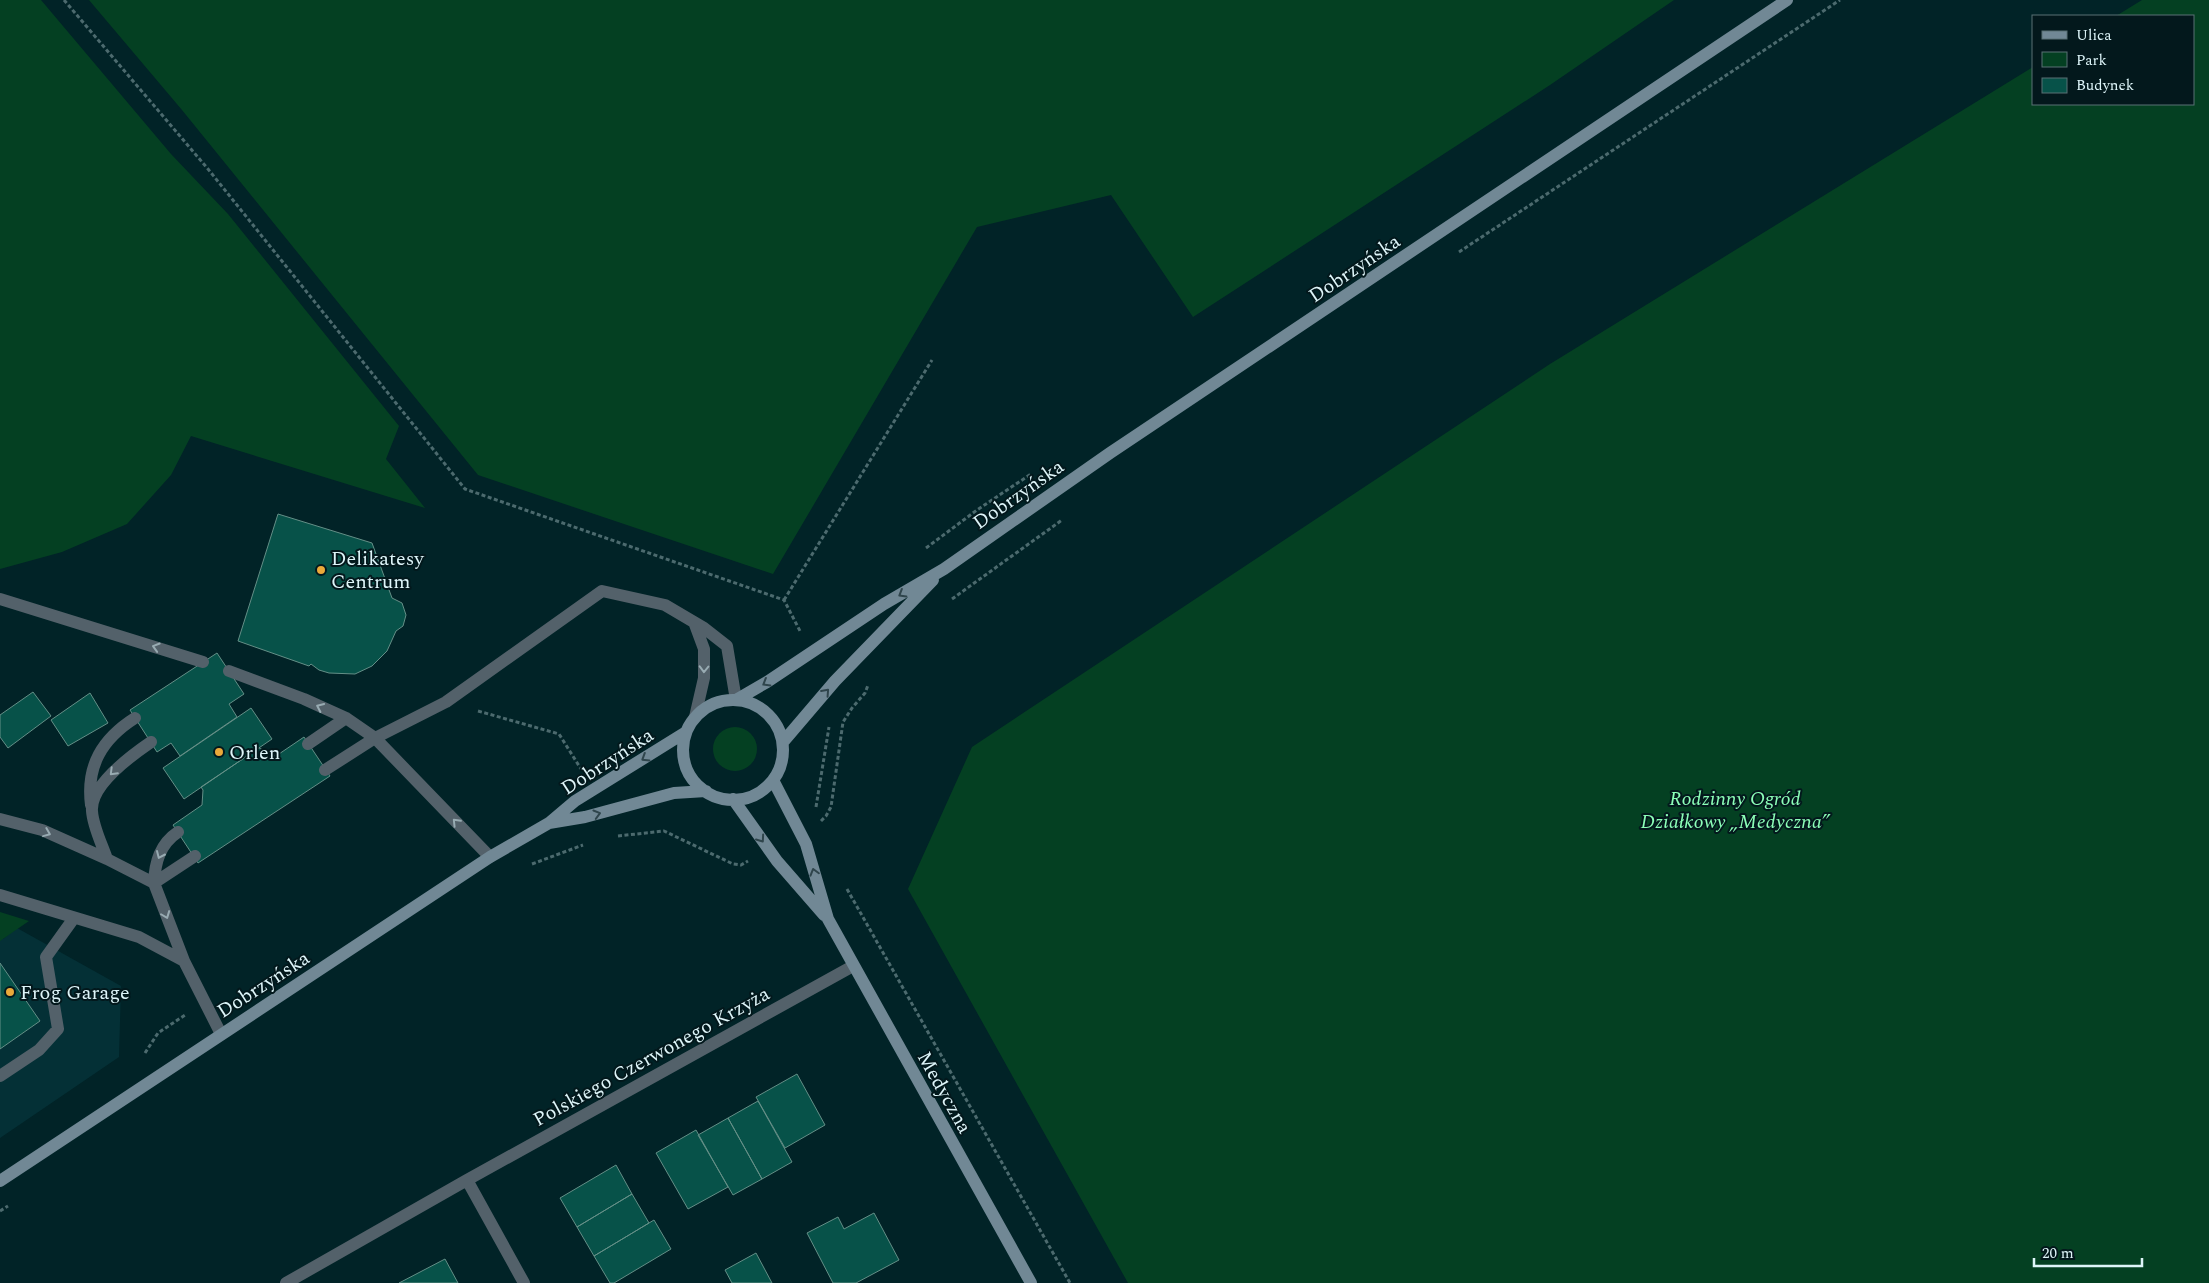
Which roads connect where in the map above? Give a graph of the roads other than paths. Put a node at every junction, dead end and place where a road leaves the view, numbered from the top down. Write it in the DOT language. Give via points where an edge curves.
graph roads {
  1 [pos="1787,0"];
  2 [pos="944,569"];
  3 [pos="0,600"];
  4 [pos="694,622"];
  5 [pos="203,662"];
  6 [pos="229,671"];
  7 [pos="736,700"];
  8 [pos="696,717"];
  9 [pos="135,718"];
  10 [pos="346,718"];
  11 [pos="686,732"];
  12 [pos="375,738"];
  13 [pos="151,742"];
  14 [pos="783,742"];
  15 [pos="308,744"];
  16 [pos="325,770"];
  17 [pos="773,780"];
  18 [pos="706,792"];
  19 [pos="733,799"];
  20 [pos="91,809"];
  21 [pos="0,819"];
  22 [pos="549,823"];
  23 [pos="178,832"];
  24 [pos="195,856"];
  25 [pos="490,857"];
  26 [pos="107,859"];
  27 [pos="154,883"];
  28 [pos="0,895"];
  29 [pos="74,918"];
  30 [pos="828,919"];
  31 [pos="184,961"];
  32 [pos="853,966"];
  33 [pos="221,1034"];
  34 [pos="0,1076"];
  35 [pos="467,1180"];
  36 [pos="0,1181"];
  37 [pos="286,1283"];
  38 [pos="524,1283"];
  39 [pos="1031,1283"];
  1 -- 2 [label="main road, Dobrzyńska" via="1110,453"];
  2 -- 7 [label="main road, Dobrzyńska, one-way"];
  14 -- 2 [label="main road, Dobrzyńska, one-way" via="835,681"];
  5 -- 3 [label="street, one-way"];
  4 -- 7 [label="street" via="727,646"];
  4 -- 8 [label="street, one-way" via="704,649 704,678"];
  4 -- 12 [label="street" via="665,605 602,591 446,702"];
  10 -- 6 [label="street, one-way" via="242,680"];
  7 -- 8 [label="main road" via="709,706"];
  7 -- 14 [label="main road" via="753,704 766,712 777,726"];
  8 -- 11 [label="main road"];
  9 -- 20 [label="street" via="118,729 98,758 89,786"];
  10 -- 12 [label="street"];
  10 -- 15 [label="street"];
  11 -- 18 [label="main road" via="683,749 686,765 693,780"];
  11 -- 22 [label="main road, Dobrzyńska, one-way" via="575,801"];
  12 -- 16 [label="street"];
  25 -- 12 [label="street, one-way"];
  13 -- 20 [label="street, one-way" via="130,756 102,784"];
  14 -- 17 [label="main road" via="783,755"];
  17 -- 19 [label="main road" via="755,794"];
  30 -- 17 [label="main road, Medyczna, one-way" via="806,844"];
  18 -- 19 [label="main road"];
  22 -- 18 [label="main road, Dobrzyńska, one-way" via="585,817 674,793"];
  19 -- 30 [label="main road, Medyczna, one-way" via="768,849"];
  20 -- 26 [label="street"];
  21 -- 26 [label="street, one-way" via="42,830"];
  22 -- 25 [label="main road, Dobrzyńska"];
  23 -- 27 [label="street, one-way" via="168,839 160,854 154,868"];
  24 -- 27 [label="street"];
  25 -- 33 [label="main road, Dobrzyńska"];
  26 -- 27 [label="street"];
  27 -- 31 [label="street, one-way"];
  28 -- 29 [label="street"];
  29 -- 31 [label="street" via="139,937"];
  29 -- 34 [label="street" via="46,957 58,1028 39,1050"];
  30 -- 32 [label="main road, Medyczna"];
  31 -- 33 [label="street"];
  32 -- 35 [label="street, Polskiego Czerwonego Krzyża"];
  32 -- 39 [label="main road, Medyczna"];
  33 -- 36 [label="main road, Dobrzyńska"];
  35 -- 37 [label="street, Polskiego Czerwonego Krzyża"];
  35 -- 38 [label="street"];
}
